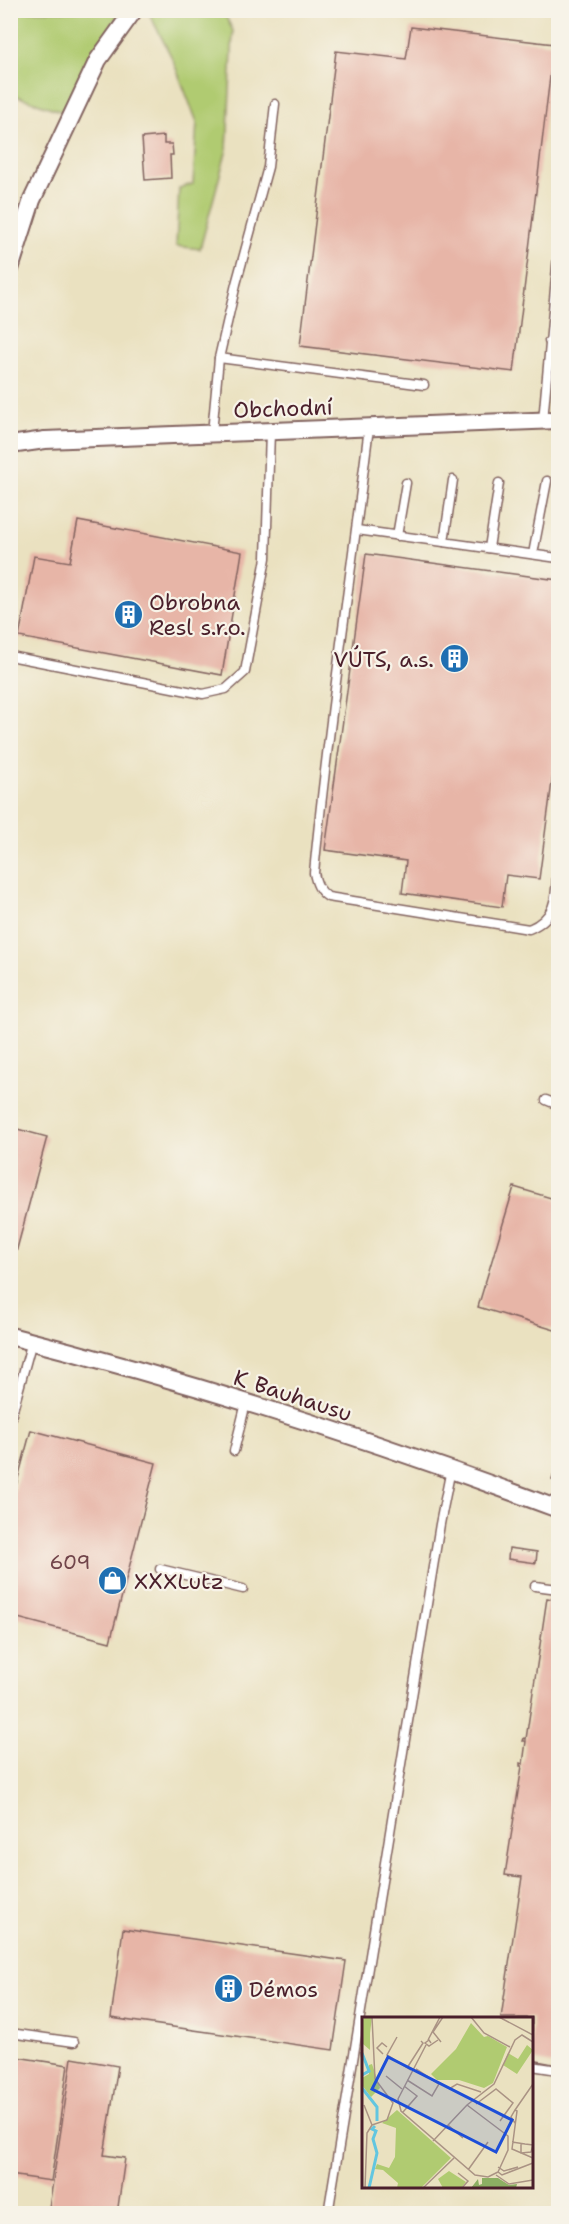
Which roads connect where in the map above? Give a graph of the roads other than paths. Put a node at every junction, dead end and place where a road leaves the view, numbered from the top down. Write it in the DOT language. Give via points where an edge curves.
graph roads {
  1 [pos="134,10"];
  2 [pos="275,104"];
  3 [pos="558,255"];
  4 [pos="10,270"];
  5 [pos="554,341"];
  6 [pos="219,358"];
  7 [pos="424,385"];
  8 [pos="551,420"];
  9 [pos="369,427"];
  10 [pos="270,430"];
  11 [pos="212,433"];
  12 [pos="10,445"];
  13 [pos="453,480"];
  14 [pos="547,481"];
  15 [pos="406,483"];
  16 [pos="499,483"];
  17 [pos="357,530"];
  18 [pos="397,536"];
  19 [pos="444,542"];
  20 [pos="489,548"];
  21 [pos="533,554"];
  22 [pos="558,558"];
  23 [pos="10,656"];
  24 [pos="558,860"];
  25 [pos="546,1100"];
  26 [pos="558,1105"];
  27 [pos="10,1336"];
  28 [pos="32,1341"];
  29 [pos="246,1403"];
  30 [pos="10,1421"];
  31 [pos="234,1451"];
  32 [pos="451,1469"];
  33 [pos="558,1509"];
  34 [pos="160,1569"];
  35 [pos="535,1586"];
  36 [pos="243,1589"];
  37 [pos="558,1589"];
  38 [pos="10,2033"];
  39 [pos="74,2042"];
  40 [pos="533,2066"];
  41 [pos="558,2070"];
  42 [pos="328,2214"];
  1 -- 4 [label="street" via="98,60 32,200"];
  2 -- 6 [label="lane" via="268,166"];
  3 -- 5 [label="lane"];
  5 -- 8 [label="lane"];
  6 -- 7 [label="lane"];
  6 -- 11 [label="lane"];
  8 -- 9 [label="street, Obchodní"];
  9 -- 10 [label="street, Obchodní"];
  9 -- 17 [label="lane"];
  10 -- 11 [label="street, Obchodní"];
  10 -- 23 [label="lane" via="266,558 245,672 226,689 203,694"];
  11 -- 12 [label="street, Obchodní"];
  13 -- 19 [label="lane"];
  14 -- 21 [label="lane"];
  15 -- 18 [label="lane"];
  16 -- 20 [label="lane"];
  17 -- 18 [label="lane"];
  17 -- 24 [label="lane" via="323,776 314,873 322,893 529,929 546,919 553,909"];
  18 -- 19 [label="lane"];
  19 -- 20 [label="lane"];
  20 -- 21 [label="lane"];
  21 -- 22 [label="lane"];
  25 -- 26 [label="lane"];
  27 -- 28 [label="street, K Bauhausu"];
  28 -- 29 [label="street, K Bauhausu"];
  28 -- 30 [label="lane"];
  29 -- 31 [label="lane"];
  29 -- 32 [label="street, K Bauhausu"];
  32 -- 33 [label="street, K Bauhausu"];
  32 -- 42 [label="lane"];
  34 -- 36 [label="lane"];
  35 -- 37 [label="lane"];
  38 -- 39 [label="lane"];
  40 -- 41 [label="lane"];
}
